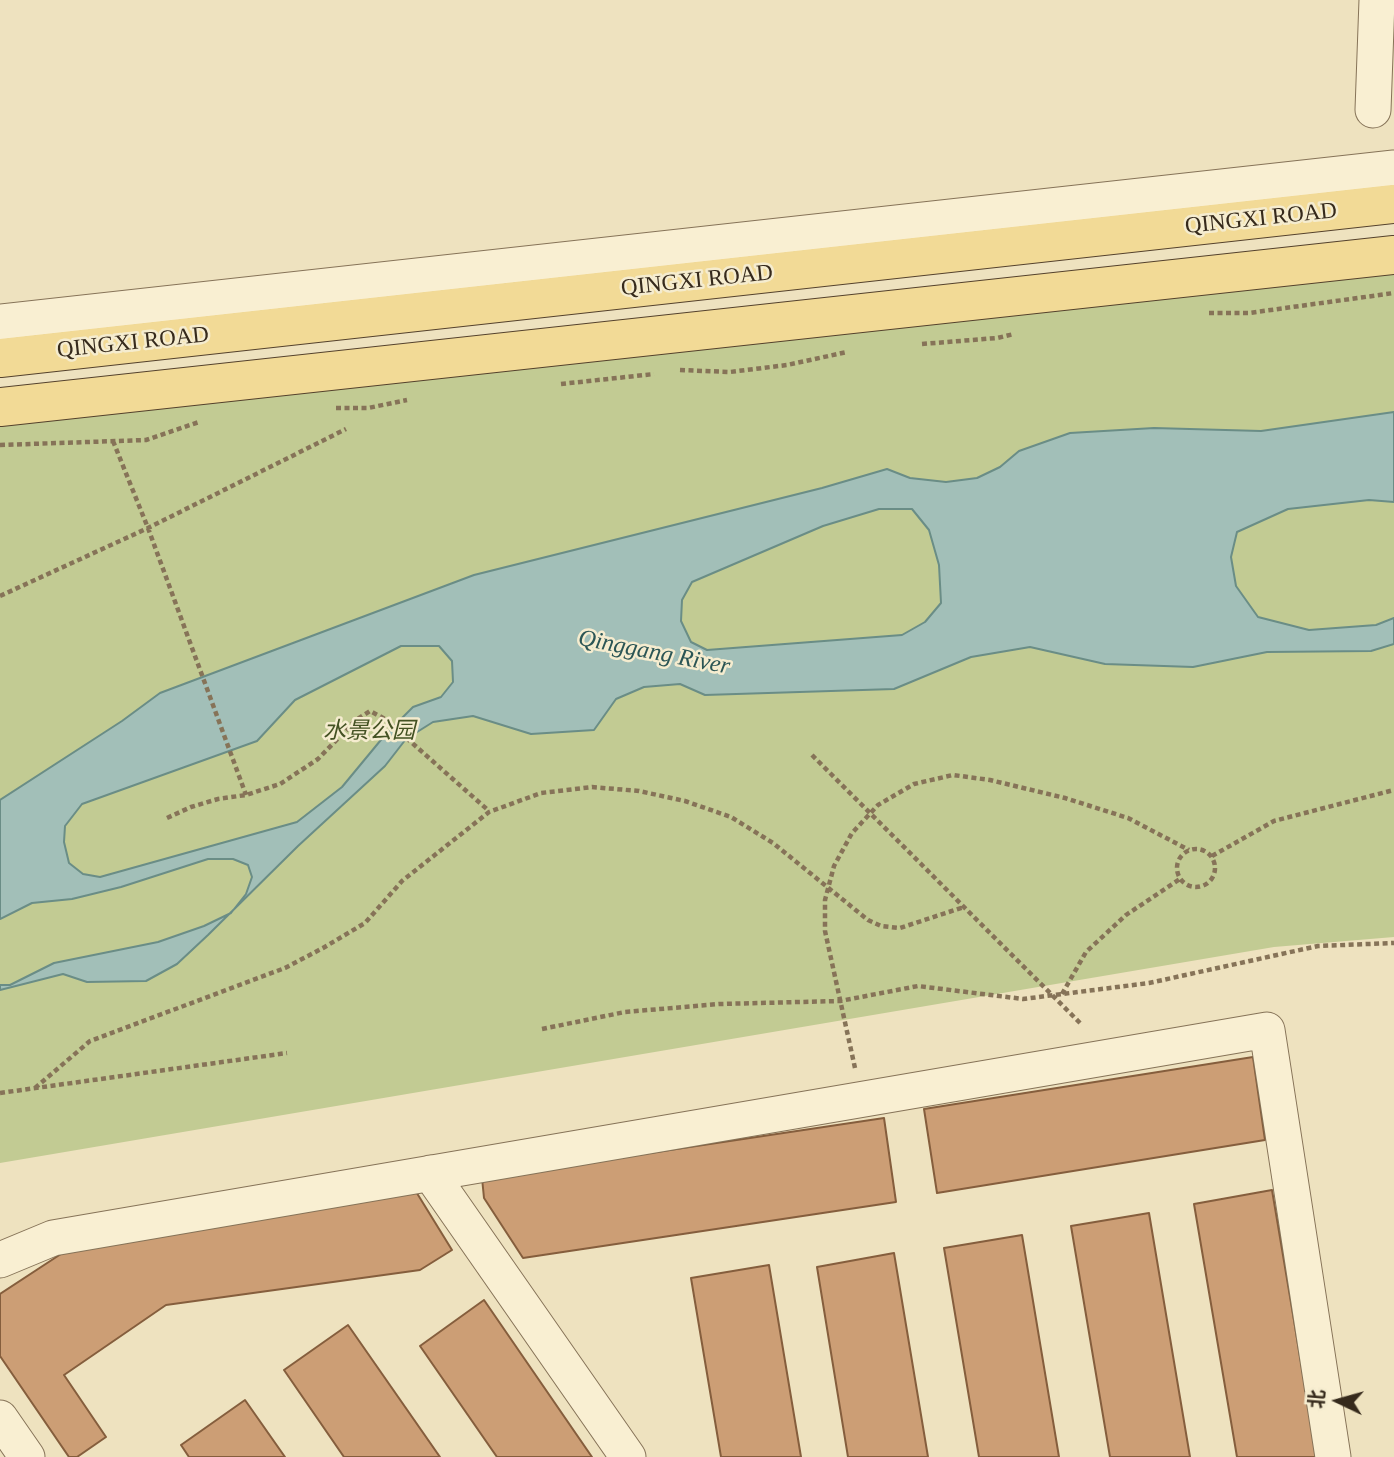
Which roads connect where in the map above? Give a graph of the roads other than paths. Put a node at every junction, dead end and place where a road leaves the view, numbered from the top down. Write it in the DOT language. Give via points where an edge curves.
graph roads {
  1 [pos="1377,0"];
  2 [pos="1373,110"];
  3 [pos="1394,168"];
  4 [pos="1394,204"];
  5 [pos="1149,231"];
  6 [pos="1394,255"];
  7 [pos="1154,281"];
  8 [pos="0,322"];
  9 [pos="0,358"];
  10 [pos="0,407"];
  11 [pos="430,1173"];
  12 [pos="0,1260"];
  13 [pos="0,1418"];
  14 [pos="27,1457"];
  15 [pos="628,1457"];
  16 [pos="1334,1457"];
  1 -- 2 [label="street"];
  3 -- 8 [label="street"];
  4 -- 5 [label="main road, QINGXI ROAD"];
  5 -- 7 [label="main road"];
  5 -- 9 [label="main road, QINGXI ROAD"];
  6 -- 7 [label="main road"];
  7 -- 10 [label="main road"];
  11 -- 12 [label="street" via="54,1238"];
  11 -- 15 [label="street"];
  11 -- 16 [label="street" via="1267,1030"];
  13 -- 14 [label="street"];
}
